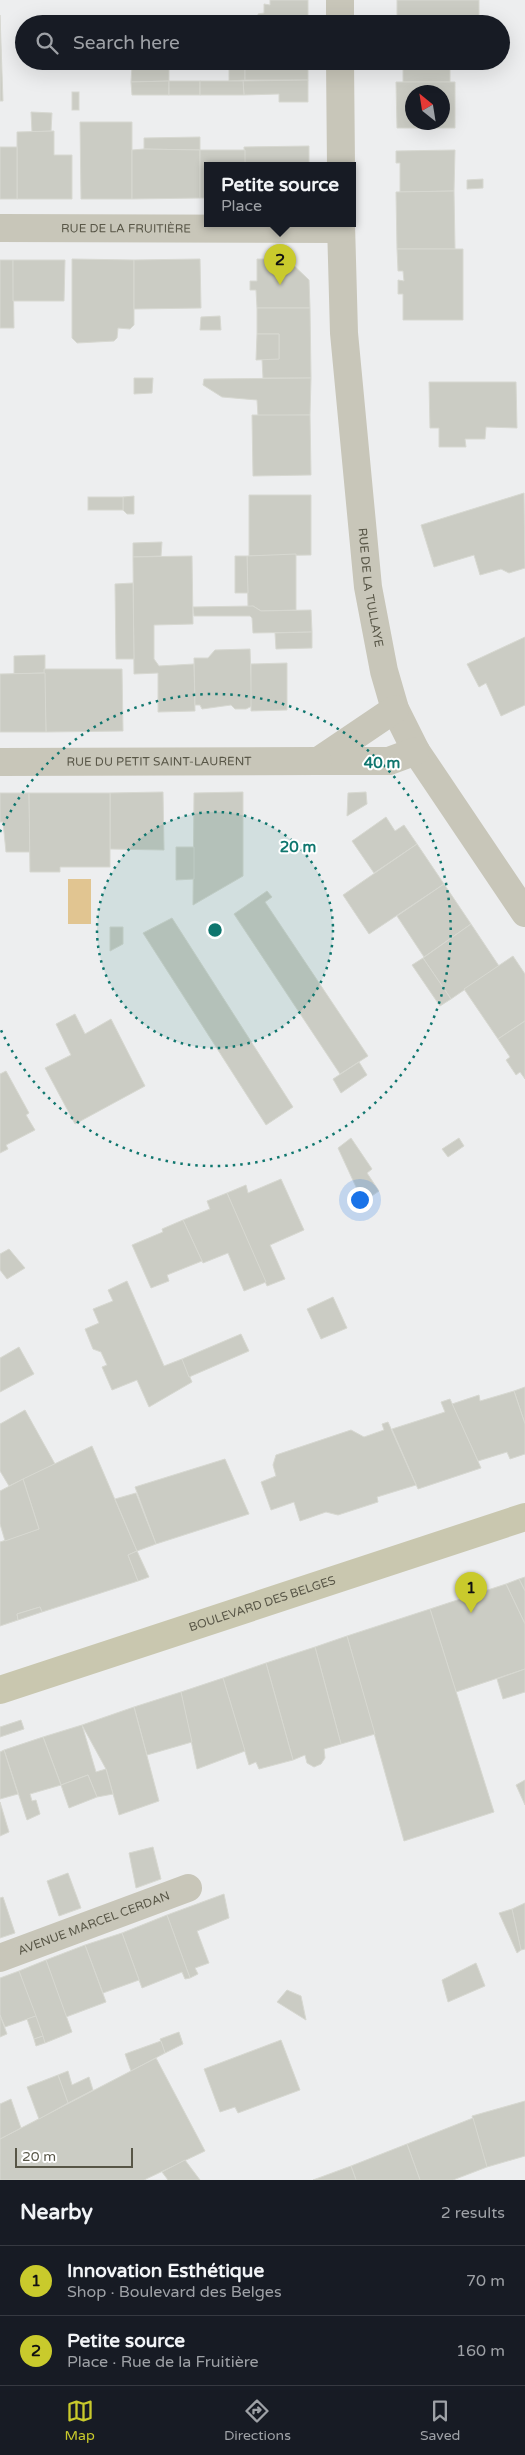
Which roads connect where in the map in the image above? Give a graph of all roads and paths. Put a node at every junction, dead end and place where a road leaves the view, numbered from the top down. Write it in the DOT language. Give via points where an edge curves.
graph roads {
  1 [pos="340,0"];
  2 [pos="340,15"];
  3 [pos="340,70"];
  4 [pos="341,162"];
  5 [pos="204,227"];
  6 [pos="341,227"];
  7 [pos="0,228"];
  8 [pos="395,709"];
  9 [pos="416,751"];
  10 [pos="318,761"];
  11 [pos="0,762"];
  12 [pos="525,912"];
  13 [pos="525,1517"];
  14 [pos="0,1690"];
  15 [pos="188,1888"];
  16 [pos="0,1958"];
  1 -- 2 [label="street"];
  3 -- 4 [label="street"];
  5 -- 7 [label="street, RUE DE LA FRUITIÈRE"];
  6 -- 8 [label="street, RUE DE LA TULLAYE" via="344,332 368,587 384,671"];
  8 -- 9 [label="street, RUE DE LA TULLAYE"];
  8 -- 10 [label="street"];
  9 -- 10 [label="street, RUE DU PETIT SAINT-LAURENT" via="389,761"];
  9 -- 12 [label="street, RUE DE LA TULLAYE"];
  10 -- 11 [label="street, RUE DU PETIT SAINT-LAURENT"];
  13 -- 14 [label="main road, BOULEVARD DES BELGES"];
  15 -- 16 [label="street, AVENUE MARCEL CERDAN"];
}
